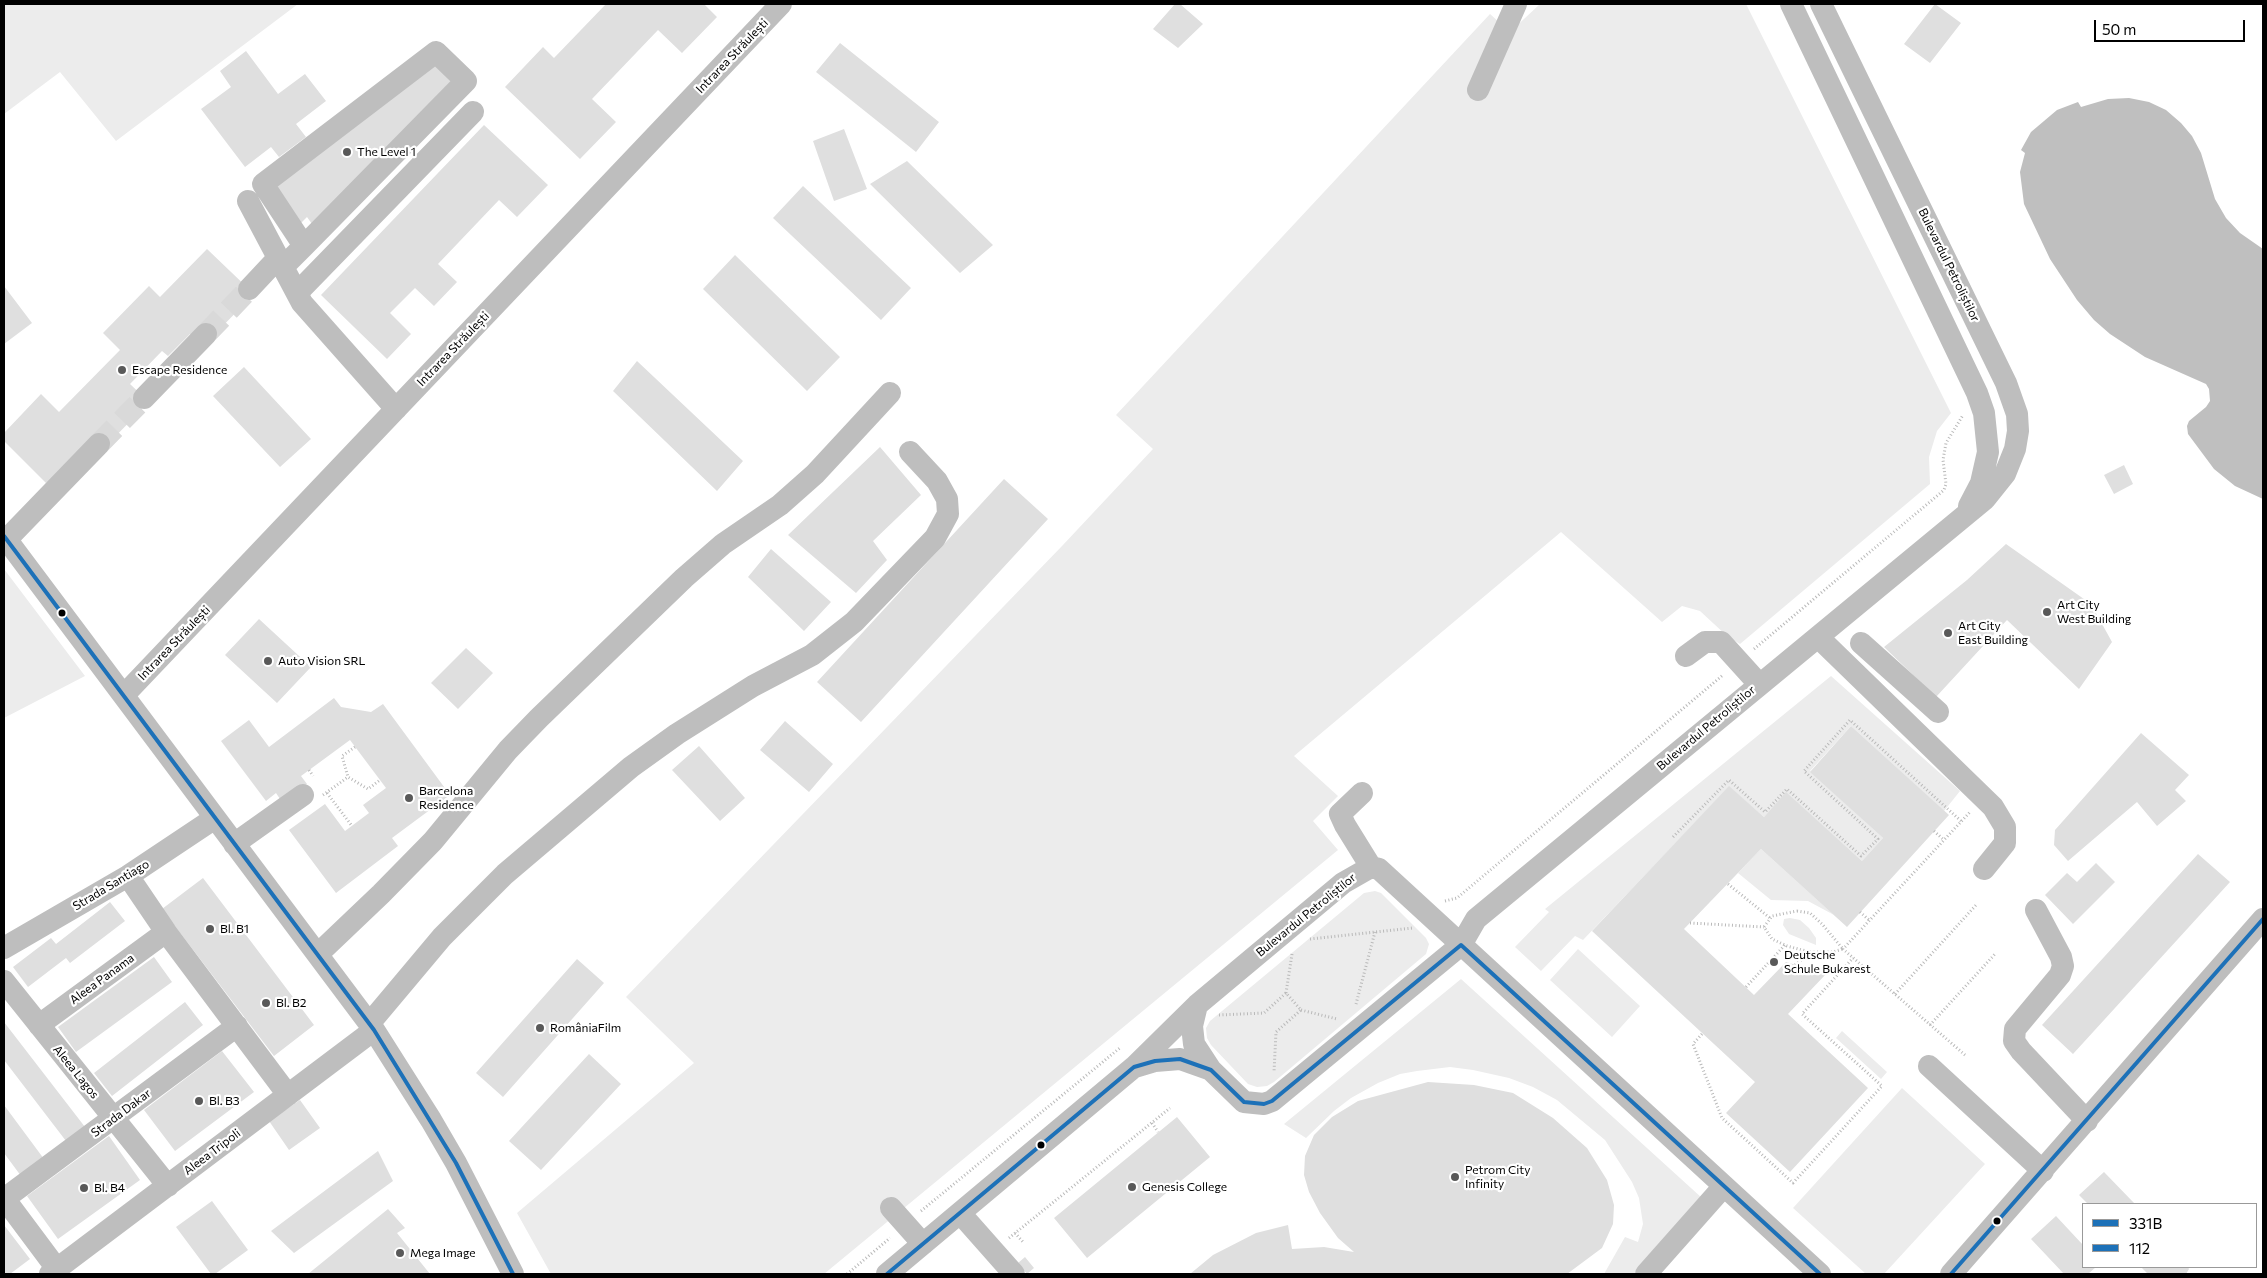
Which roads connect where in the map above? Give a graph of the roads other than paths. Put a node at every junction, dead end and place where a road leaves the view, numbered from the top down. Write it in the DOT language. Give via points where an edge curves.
graph roads {
  1 [pos="1516,4"];
  2 [pos="1790,4"];
  3 [pos="1821,4"];
  4 [pos="772,8"];
  5 [pos="1478,90"];
  6 [pos="473,112"];
  7 [pos="248,201"];
  8 [pos="304,246"];
  9 [pos="281,263"];
  10 [pos="1953,274"];
  11 [pos="1925,288"];
  12 [pos="249,289"];
  13 [pos="297,293"];
  14 [pos="206,334"];
  15 [pos="890,393"];
  16 [pos="144,398"];
  17 [pos="396,409"];
  18 [pos="2018,431"];
  19 [pos="99,444"];
  20 [pos="910,452"];
  21 [pos="1988,452"];
  22 [pos="1961,520"];
  23 [pos="5,537"];
  24 [pos="1818,637"];
  25 [pos="1861,642"];
  26 [pos="1686,656"];
  27 [pos="1759,684"];
  28 [pos="124,696"];
  29 [pos="1938,712"];
  30 [pos="313,786"];
  31 [pos="1362,793"];
  32 [pos="215,818"];
  33 [pos="234,844"];
  34 [pos="1371,867"];
  35 [pos="1984,869"];
  36 [pos="128,876"];
  37 [pos="2036,910"];
  38 [pos="2263,919"];
  39 [pos="166,932"];
  40 [pos="1461,945"];
  41 [pos="4,948"];
  42 [pos="318,954"];
  43 [pos="4,981"];
  44 [pos="1197,1004"];
  45 [pos="39,1025"];
  46 [pos="237,1026"];
  47 [pos="372,1027"];
  48 [pos="1929,1066"];
  49 [pos="1134,1067"];
  50 [pos="1211,1070"];
  51 [pos="288,1096"];
  52 [pos="114,1118"];
  53 [pos="2087,1121"];
  54 [pos="2043,1171"];
  55 [pos="168,1186"];
  56 [pos="1724,1186"];
  57 [pos="4,1198"];
  58 [pos="890,1208"];
  59 [pos="960,1213"];
  60 [pos="923,1244"];
  61 [pos="54,1271"];
  62 [pos="513,1274"];
  63 [pos="887,1274"];
  64 [pos="1014,1274"];
  65 [pos="1646,1274"];
  66 [pos="1820,1274"];
  67 [pos="1951,1274"];
  1 -- 5 [label="street"];
  2 -- 11 [label="street, Bulevardul Petroliștilor"];
  3 -- 10 [label="street, Bulevardul Petroliștilor"];
  4 -- 17 [label="street, Intrarea Străulești"];
  6 -- 13 [label="street"];
  7 -- 9 [label="street"];
  8 -- 8 [label="street" via="466,81 436,52 263,184"];
  8 -- 9 [label="street"];
  9 -- 12 [label="street"];
  9 -- 13 [label="street"];
  10 -- 11 [label="street"];
  10 -- 18 [label="street, Bulevardul Petroliștilor" via="2006,383 2017,414"];
  11 -- 21 [label="street, Bulevardul Petroliștilor" via="1977,393 1984,413"];
  13 -- 17 [label="street" via="302,303"];
  14 -- 16 [label="street"];
  15 -- 42 [label="street" via="815,474 780,505 723,544 684,578 539,718 508,750 433,841"];
  17 -- 28 [label="street, Intrarea Străulești"];
  18 -- 21 [label="street"];
  18 -- 22 [label="street, Bulevardul Petroliștilor" via="2005,474 1985,499"];
  19 -- 23 [label="street"];
  20 -- 47 [label="street, Aleea Tripoli" via="938,481 947,499 948,514 935,538 854,622 812,655 753,686 677,734 631,767 505,874 442,938"];
  21 -- 22 [label="street, Bulevardul Petroliștilor" via="1982,483"];
  22 -- 24 [label="street, Bulevardul Petroliștilor"];
  23 -- 28 [label="street"];
  24 -- 27 [label="street, Bulevardul Petroliștilor"];
  24 -- 35 [label="street" via="1993,806 2005,827 2005,843"];
  25 -- 29 [label="street"];
  26 -- 27 [label="street" via="1705,642 1720,642"];
  27 -- 40 [label="street, Bulevardul Petroliștilor" via="1476,919"];
  28 -- 32 [label="street"];
  30 -- 33 [label="street"];
  31 -- 34 [label="street" via="1340,814"];
  32 -- 33 [label="street"];
  32 -- 36 [label="street, Strada Santiago"];
  33 -- 42 [label="street"];
  34 -- 40 [label="street, Bulevardul Petroliștilor" via="1379,869"];
  34 -- 44 [label="street, Bulevardul Petroliștilor" via="1343,883"];
  36 -- 39 [label="street"];
  36 -- 41 [label="street, Strada Santiago"];
  37 -- 53 [label="street" via="2063,966 2060,975 2015,1029 2014,1040"];
  38 -- 53 [label="street"];
  39 -- 45 [label="street, Aleea Panama"];
  39 -- 46 [label="street"];
  40 -- 50 [label="street, Bulevardul Petroliștilor" via="1272,1101 1264,1104 1244,1102"];
  40 -- 56 [label="street"];
  42 -- 47 [label="street"];
  43 -- 45 [label="street, Aleea Lagos"];
  44 -- 49 [label="street, Bulevardul Petroliștilor"];
  44 -- 50 [label="street, Bulevardul Petroliștilor" via="1192,1026 1194,1044"];
  45 -- 52 [label="street, Aleea Lagos"];
  46 -- 51 [label="street"];
  46 -- 52 [label="street, Strada Dakar"];
  47 -- 51 [label="street, Aleea Tripoli"];
  47 -- 62 [label="street" via="444,1142"];
  48 -- 54 [label="street"];
  49 -- 50 [label="street, Bulevardul Petroliștilor" via="1180,1059"];
  49 -- 59 [label="street, Bulevardul Petroliștilor"];
  51 -- 55 [label="street, Aleea Tripoli"];
  52 -- 55 [label="street, Aleea Lagos"];
  52 -- 57 [label="street, Strada Dakar"];
  53 -- 54 [label="street"];
  54 -- 67 [label="street"];
  55 -- 61 [label="street, Aleea Tripoli"];
  56 -- 65 [label="street"];
  56 -- 66 [label="street"];
  57 -- 61 [label="street"];
  58 -- 60 [label="street"];
  59 -- 60 [label="street, Bulevardul Petroliștilor"];
  59 -- 64 [label="street"];
  60 -- 63 [label="street, Bulevardul Petroliștilor"];
}
